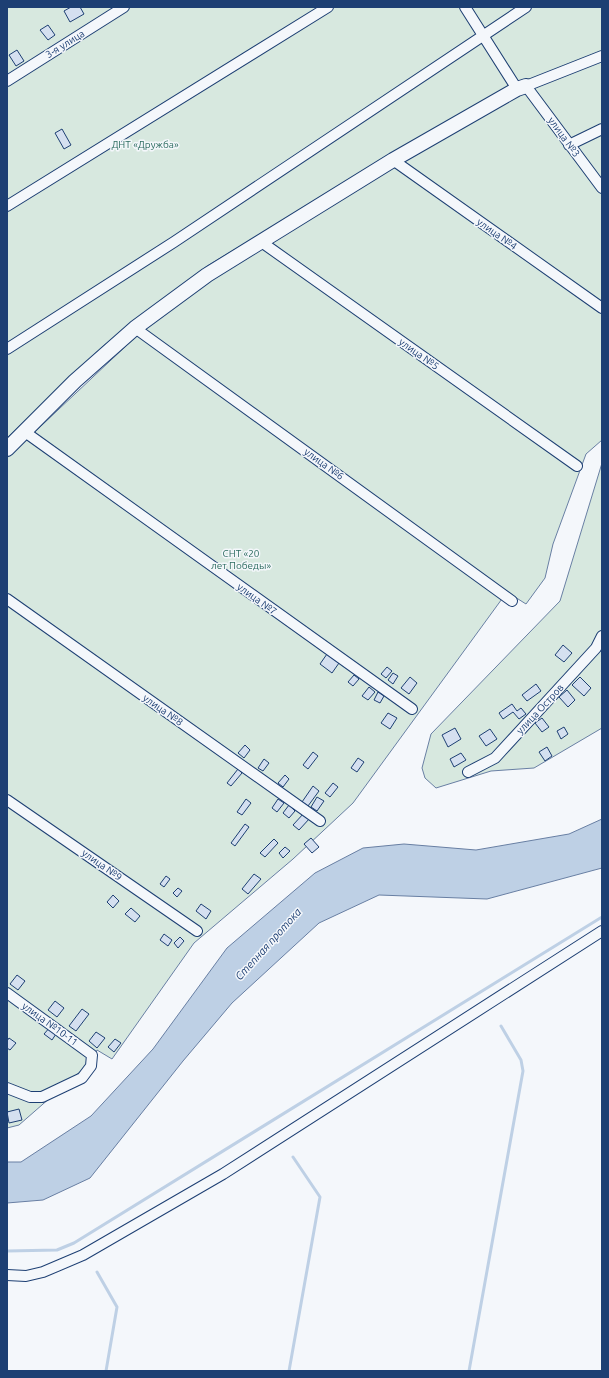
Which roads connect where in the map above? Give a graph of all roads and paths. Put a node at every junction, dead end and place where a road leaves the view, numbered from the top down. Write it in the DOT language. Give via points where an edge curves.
graph roads {
  1 [pos="124,7"];
  2 [pos="328,7"];
  3 [pos="465,7"];
  4 [pos="526,7"];
  5 [pos="483,34"];
  6 [pos="602,56"];
  7 [pos="7,81"];
  8 [pos="522,88"];
  9 [pos="602,129"];
  10 [pos="569,145"];
  11 [pos="393,160"];
  12 [pos="602,188"];
  13 [pos="7,206"];
  14 [pos="260,241"];
  15 [pos="602,308"];
  16 [pos="135,328"];
  17 [pos="7,349"];
  18 [pos="25,432"];
  19 [pos="7,449"];
  20 [pos="578,466"];
  21 [pos="7,599"];
  22 [pos="512,601"];
  23 [pos="602,636"];
  24 [pos="412,709"];
  25 [pos="468,772"];
  26 [pos="7,800"];
  27 [pos="320,821"];
  28 [pos="197,931"];
  29 [pos="602,931"];
  30 [pos="7,993"];
  31 [pos="7,1088"];
  32 [pos="7,1274"];
  1 -- 7 [label="street, 3-я улица"];
  2 -- 13 [label="street"];
  3 -- 5 [label="street, улица №3"];
  4 -- 5 [label="street"];
  5 -- 8 [label="street, улица №3"];
  5 -- 17 [label="street" via="174,242"];
  6 -- 8 [label="street"];
  8 -- 10 [label="street, улица №3"];
  8 -- 11 [label="street"];
  9 -- 10 [label="street"];
  10 -- 12 [label="street, улица №3"];
  11 -- 14 [label="street"];
  11 -- 15 [label="street, улица №4"];
  14 -- 16 [label="street" via="207,275"];
  14 -- 20 [label="street, улица №5"];
  16 -- 18 [label="street" via="75,381"];
  16 -- 22 [label="street, улица №6"];
  18 -- 19 [label="street"];
  18 -- 24 [label="street, улица №7"];
  21 -- 27 [label="street, улица №8"];
  23 -- 25 [label="street, улица Остров" via="596,648 495,758"];
  26 -- 28 [label="street, улица №9"];
  29 -- 32 [label="street" via="223,1174 83,1255 43,1272 26,1276"];
  30 -- 31 [label="street, улица №10-11" via="92,1055 91,1066 82,1078 42,1097 30,1097"];
}
